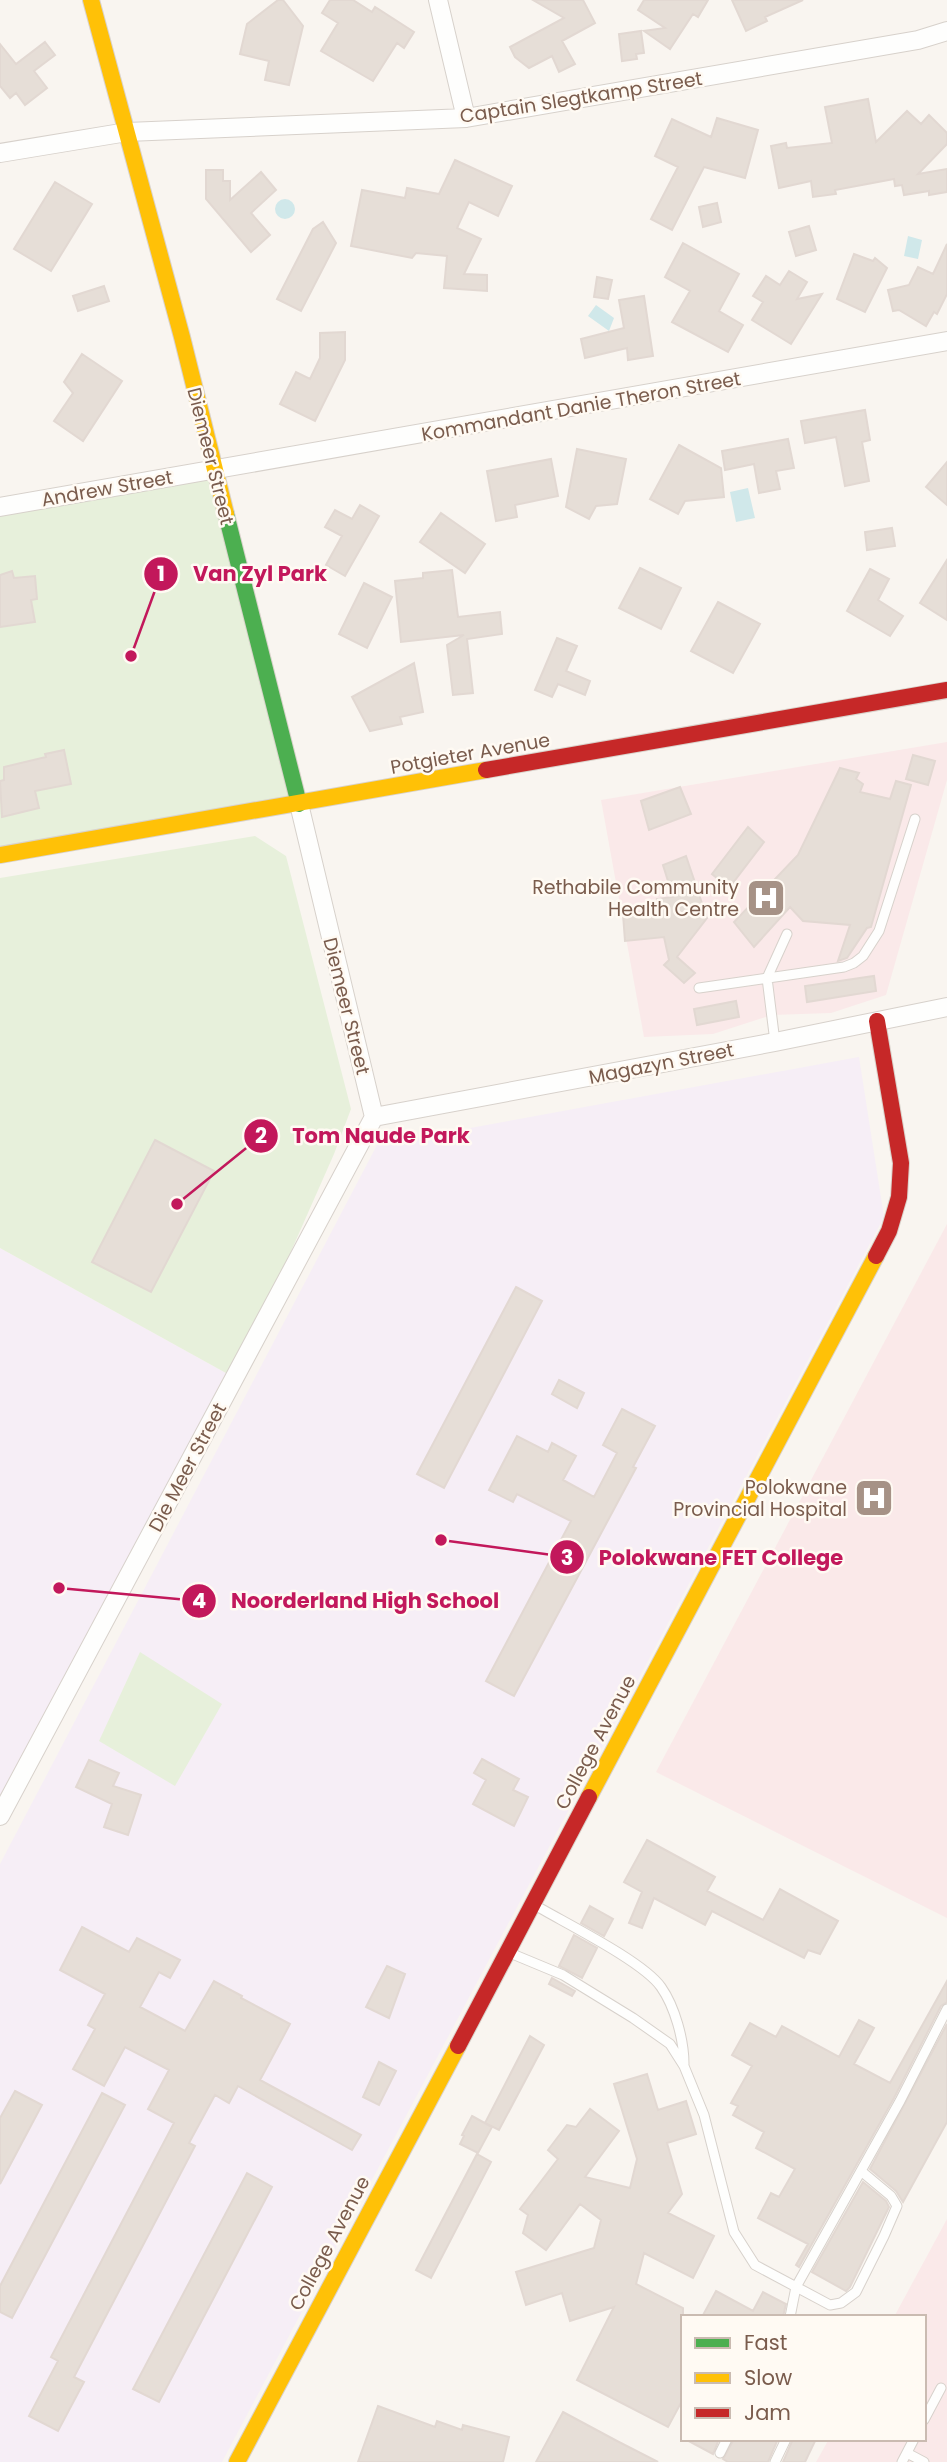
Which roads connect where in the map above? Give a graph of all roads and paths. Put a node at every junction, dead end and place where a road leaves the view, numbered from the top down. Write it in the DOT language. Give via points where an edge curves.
graph roads {
  1 [pos="91,0"];
  2 [pos="438,0"];
  3 [pos="947,31"];
  4 [pos="466,118"];
  5 [pos="127,132"];
  6 [pos="0,153"];
  7 [pos="947,341"];
  8 [pos="215,470"];
  9 [pos="0,507"];
  10 [pos="947,690"];
  11 [pos="299,804"];
  12 [pos="915,819"];
  13 [pos="0,855"];
  14 [pos="788,934"];
  15 [pos="767,978"];
  16 [pos="699,988"];
  17 [pos="947,1006"];
  18 [pos="877,1021"];
  19 [pos="775,1042"];
  20 [pos="374,1117"];
  21 [pos="0,1816"];
  22 [pos="533,1904"];
  23 [pos="507,1952"];
  24 [pos="947,2009"];
  25 [pos="684,2066"];
  26 [pos="861,2171"];
  27 [pos="796,2287"];
  28 [pos="830,2305"];
  29 [pos="790,2315"];
  30 [pos="832,2315"];
  31 [pos="941,2388"];
  32 [pos="926,2416"];
  33 [pos="726,2441"];
  34 [pos="785,2441"];
  35 [pos="913,2441"];
  36 [pos="720,2453"];
  37 [pos="904,2458"];
  38 [pos="237,2462"];
  39 [pos="775,2462"];
  40 [pos="924,2462"];
  1 -- 5 [label="street, Diemeer Street"];
  2 -- 4 [label="street"];
  3 -- 4 [label="street, Captain Slegtkamp Street" via="918,40"];
  4 -- 5 [label="street, Captain Slegtkamp Street"];
  5 -- 6 [label="street, Captain Slegtkamp Street"];
  5 -- 8 [label="street, Diemeer Street"];
  7 -- 8 [label="street, Kommandant Danie Theron Street"];
  8 -- 9 [label="street, Andrew Street"];
  8 -- 11 [label="street, Diemeer Street"];
  10 -- 11 [label="street, Potgieter Avenue"];
  11 -- 13 [label="street, Potgieter Avenue"];
  11 -- 20 [label="street, Diemeer Street"];
  12 -- 15 [label="lane" via="878,931 863,957 844,967"];
  14 -- 15 [label="lane"];
  15 -- 16 [label="lane"];
  15 -- 19 [label="lane"];
  17 -- 18 [label="street, Magazyn Street"];
  18 -- 19 [label="street, Magazyn Street"];
  18 -- 22 [label="street, College Avenue" via="901,1164 899,1196 889,1231"];
  19 -- 20 [label="street, Magazyn Street"];
  20 -- 21 [label="street, Die Meer Street"];
  22 -- 23 [label="street, College Avenue"];
  22 -- 25 [label="lane" via="636,1964 660,1986 684,2047"];
  23 -- 25 [label="lane" via="563,1975 634,2018 670,2044"];
  23 -- 38 [label="street, College Avenue"];
  24 -- 26 [label="lane"];
  25 -- 27 [label="lane" via="704,2116 734,2232 755,2265"];
  26 -- 27 [label="lane"];
  26 -- 28 [label="lane" via="897,2206 856,2292"];
  27 -- 28 [label="lane"];
  27 -- 29 [label="lane"];
  28 -- 30 [label="lane"];
  31 -- 32 [label="lane"];
  33 -- 36 [label="lane"];
  34 -- 39 [label="lane"];
  35 -- 37 [label="lane"];
  37 -- 40 [label="lane"];
}
